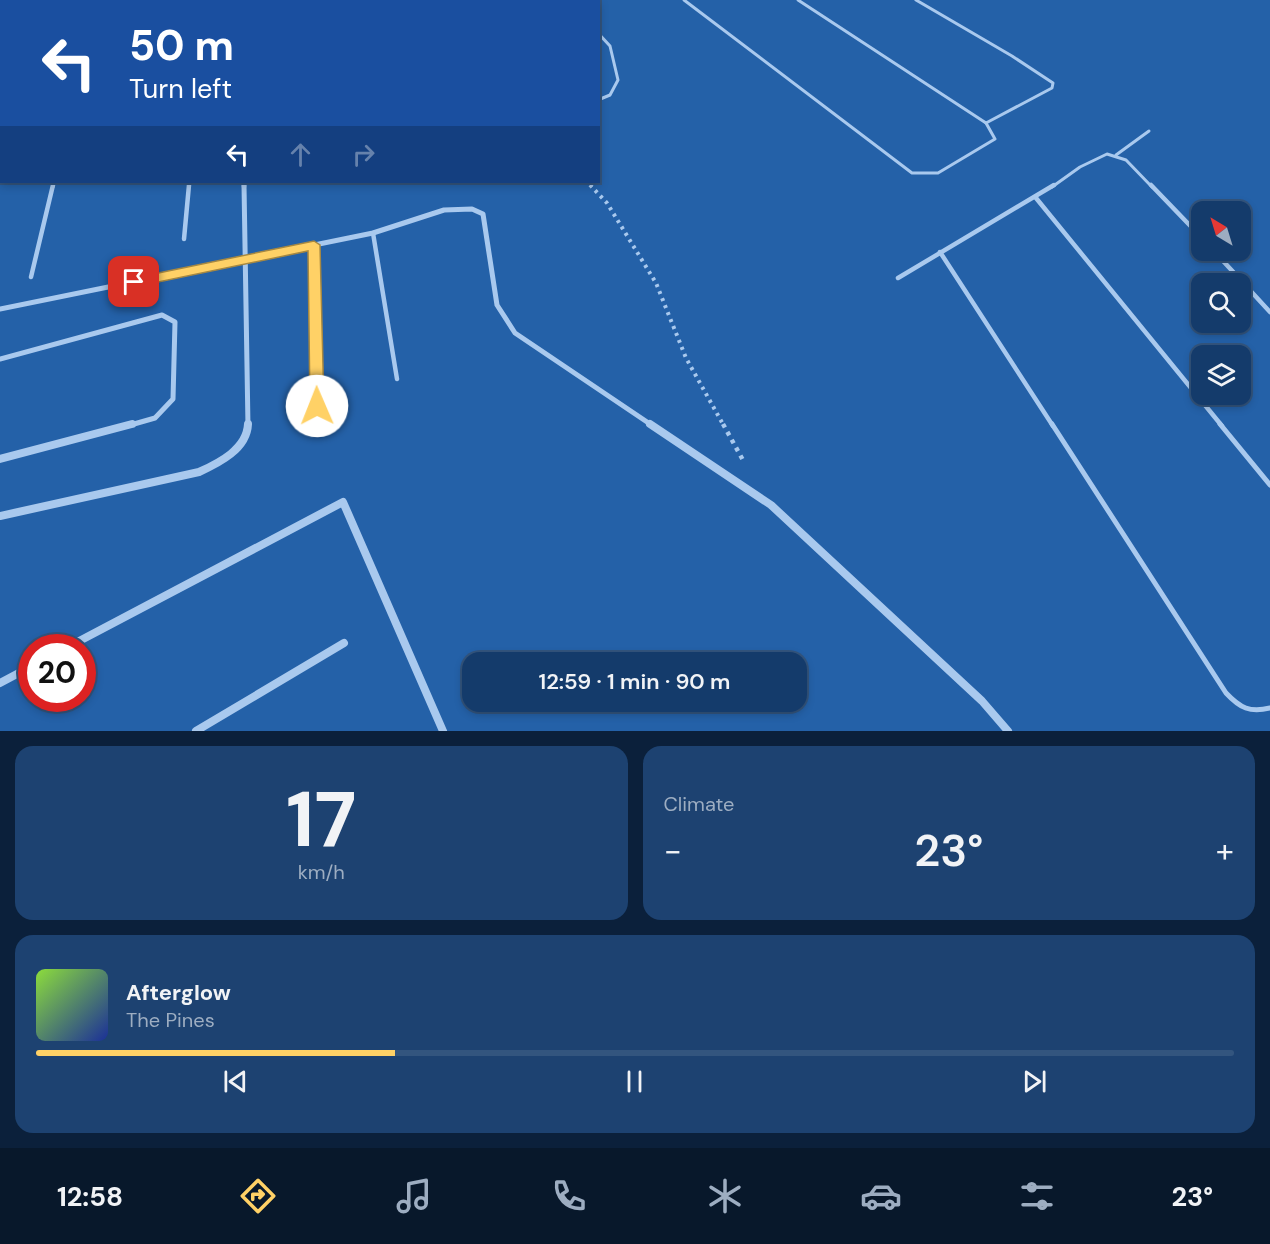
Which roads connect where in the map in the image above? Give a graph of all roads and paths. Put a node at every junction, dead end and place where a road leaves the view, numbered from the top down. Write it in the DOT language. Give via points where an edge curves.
graph roads {
  1 [pos="687,0"];
  2 [pos="798,0"];
  3 [pos="916,0"];
  4 [pos="600,35"];
  5 [pos="600,99"];
  6 [pos="986,123"];
  7 [pos="1149,131"];
  8 [pos="1116,155"];
  9 [pos="54,183"];
  10 [pos="189,183"];
  11 [pos="244,183"];
  12 [pos="588,183"];
  13 [pos="1036,198"];
  14 [pos="1191,226"];
  15 [pos="374,233"];
  16 [pos="184,240"];
  17 [pos="314,245"];
  18 [pos="940,252"];
  19 [pos="245,260"];
  20 [pos="1223,261"];
  21 [pos="31,277"];
  22 [pos="898,278"];
  23 [pos="0,309"];
  24 [pos="1270,312"];
  25 [pos="0,359"];
  26 [pos="398,379"];
  27 [pos="317,429"];
  28 [pos="0,459"];
  29 [pos="749,470"];
  30 [pos="1270,484"];
  31 [pos="0,516"];
  32 [pos="93,634"];
  33 [pos="344,643"];
  34 [pos="18,673"];
  35 [pos="0,683"];
  36 [pos="1270,708"];
  37 [pos="196,731"];
  38 [pos="443,731"];
  39 [pos="1008,731"];
  1 -- 6 [label="lane" via="912,173 938,173 995,139"];
  2 -- 6 [label="lane"];
  3 -- 6 [label="lane" via="1053,83"];
  4 -- 5 [label="lane" via="610,46 618,80 610,95"];
  7 -- 8 [label="lane"];
  8 -- 13 [label="lane" via="1101,156"];
  8 -- 14 [label="lane" via="1146,178"];
  9 -- 21 [label="lane"];
  10 -- 16 [label="lane"];
  11 -- 19 [label="street"];
  12 -- 29 [label="path" via="607,203 656,283 686,358"];
  13 -- 18 [label="lane"];
  13 -- 30 [label="lane"];
  15 -- 17 [label="street"];
  15 -- 26 [label="lane"];
  15 -- 39 [label="street" via="444,210 472,208 483,214 497,305 515,333 771,505 982,701"];
  17 -- 19 [label="street"];
  17 -- 27 [label="lane"];
  18 -- 22 [label="lane"];
  18 -- 36 [label="lane" via="1226,693 1238,706 1253,712"];
  19 -- 23 [label="street"];
  19 -- 31 [label="street" via="248,428 237,449 190,475"];
  20 -- 24 [label="lane"];
  25 -- 28 [label="street" via="162,315 175,322 172,399 155,418"];
  32 -- 38 [label="street" via="343,502"];
  33 -- 37 [label="street"];
  34 -- 35 [label="street"];
}
